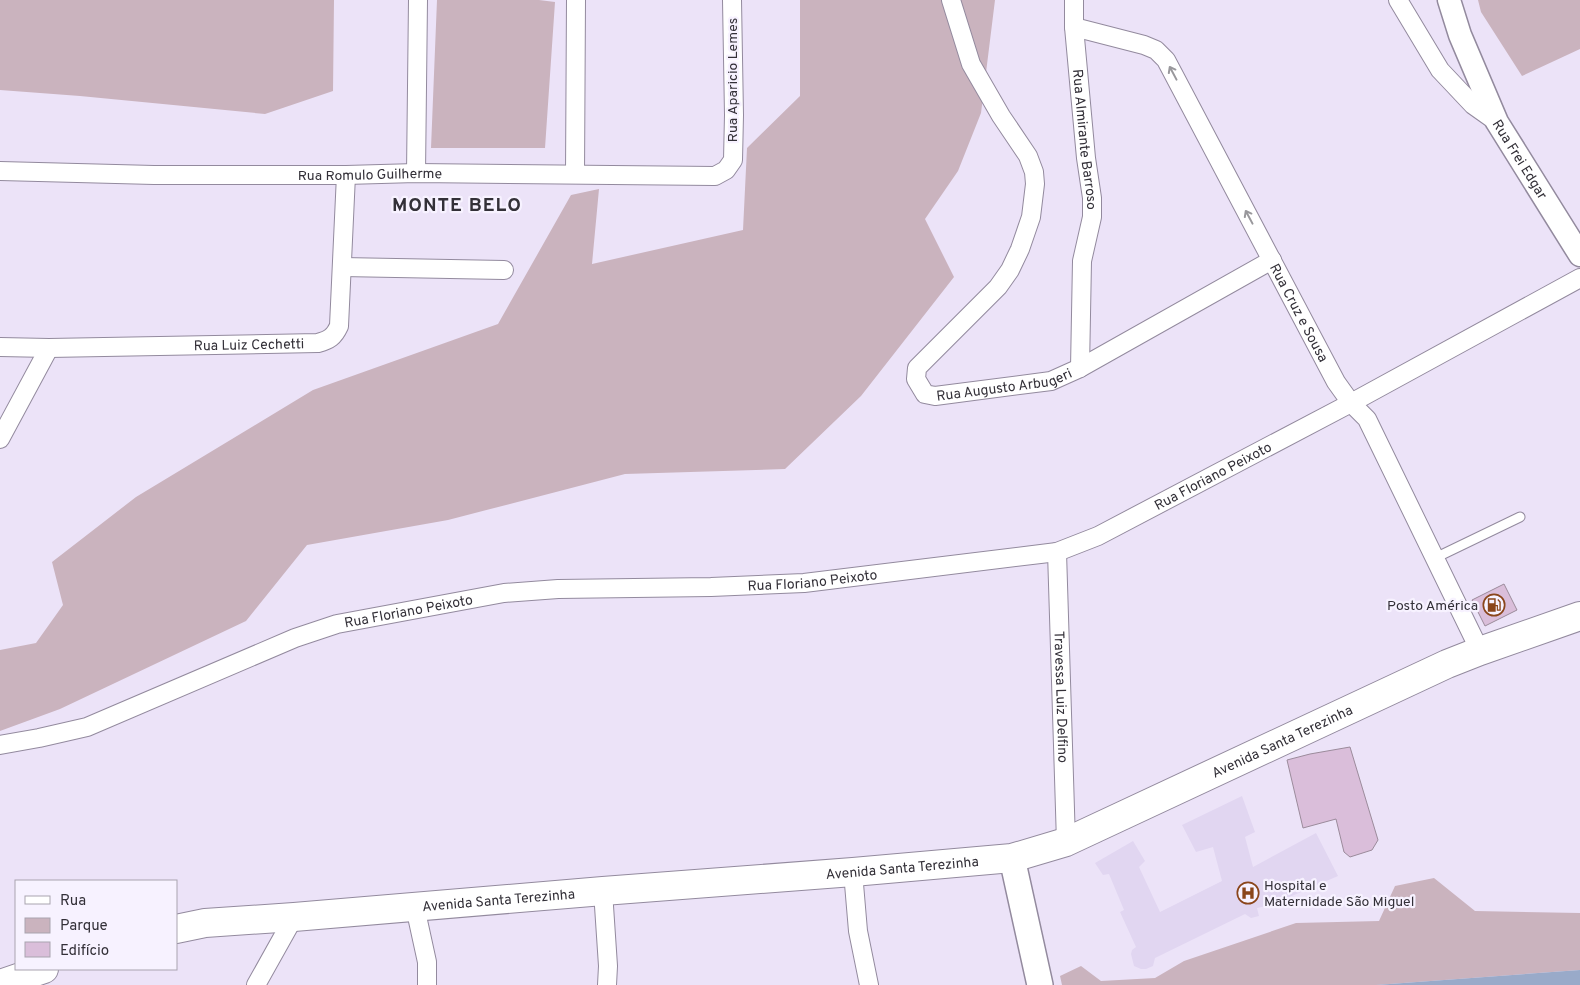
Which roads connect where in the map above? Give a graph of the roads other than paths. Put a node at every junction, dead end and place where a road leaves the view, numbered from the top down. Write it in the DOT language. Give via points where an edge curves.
graph roads {
  1 [pos="418,0"];
  2 [pos="576,0"];
  3 [pos="732,0"];
  4 [pos="951,0"];
  5 [pos="1074,0"];
  6 [pos="1398,0"];
  7 [pos="1449,0"];
  8 [pos="1074,27"];
  9 [pos="1497,122"];
  10 [pos="732,160"];
  11 [pos="0,171"];
  12 [pos="416,173"];
  13 [pos="575,174"];
  14 [pos="346,176"];
  15 [pos="1580,254"];
  16 [pos="1272,260"];
  17 [pos="342,267"];
  18 [pos="504,270"];
  19 [pos="1580,278"];
  20 [pos="0,347"];
  21 [pos="49,348"];
  22 [pos="1080,368"];
  23 [pos="1351,403"];
  24 [pos="0,439"];
  25 [pos="1520,517"];
  26 [pos="1057,552"];
  27 [pos="1435,558"];
  28 [pos="1580,616"];
  29 [pos="1480,651"];
  30 [pos="0,745"];
  31 [pos="1066,842"];
  32 [pos="1012,858"];
  33 [pos="853,872"];
  34 [pos="603,891"];
  35 [pos="415,907"];
  36 [pos="294,917"];
  37 [pos="178,929"];
  38 [pos="41,970"];
  39 [pos="0,984"];
  40 [pos="256,985"];
  41 [pos="427,985"];
  42 [pos="607,985"];
  43 [pos="869,985"];
  44 [pos="1040,985"];
  1 -- 12 [label="street"];
  2 -- 13 [label="street"];
  3 -- 10 [label="street, Rua Aparicio Lemes"];
  4 -- 22 [label="street, Rua Augusto Arbugeri" via="971,64 1028,156 1035,184 1031,217 1010,270 998,287 917,368 916,379 925,394 935,396 1051,381"];
  5 -- 8 [label="street, Rua Almirante Barroso"];
  6 -- 9 [label="street, Rua Frei Edgar" via="1440,70 1473,105"];
  7 -- 9 [label="street" via="1460,35"];
  16 -- 8 [label="street, Rua Cruz e Sousa, one-way" via="1166,60 1156,50 1144,45"];
  8 -- 22 [label="street, Rua Almirante Barroso" via="1092,198 1092,218 1082,261"];
  9 -- 15 [label="street, Rua Frei Edgar"];
  10 -- 13 [label="street, Rua Romulo Guilherme" via="726,170 715,176"];
  11 -- 14 [label="street, Rua Romulo Guilherme"];
  12 -- 13 [label="street, Rua Romulo Guilherme"];
  12 -- 14 [label="street, Rua Romulo Guilherme"];
  14 -- 17 [label="street, Rua Luiz Cechetti"];
  16 -- 22 [label="street, Rua Augusto Arbugeri"];
  16 -- 23 [label="street, Rua Cruz e Sousa" via="1336,382"];
  17 -- 18 [label="street"];
  17 -- 21 [label="street, Rua Luiz Cechetti" via="339,326 328,340"];
  19 -- 23 [label="street, Rua Floriano Peixoto"];
  20 -- 21 [label="street, Rua Luiz Cechetti"];
  21 -- 24 [label="street"];
  23 -- 26 [label="street, Rua Floriano Peixoto" via="1098,536"];
  23 -- 27 [label="street, Rua Cruz e Sousa" via="1367,419"];
  25 -- 27 [label="lane"];
  26 -- 30 [label="street, Rua Floriano Peixoto" via="804,583 558,588 504,593 337,624 295,638 86,727"];
  26 -- 31 [label="street, Travessa Luiz Delfino"];
  27 -- 29 [label="street, Rua Cruz e Sousa"];
  28 -- 29 [label="main road, Avenida Santa Terezinha"];
  29 -- 31 [label="main road, Avenida Santa Terezinha"];
  31 -- 32 [label="main road, Avenida Santa Terezinha"];
  32 -- 33 [label="main road, Avenida Santa Terezinha"];
  32 -- 44 [label="main road"];
  33 -- 34 [label="main road, Avenida Santa Terezinha"];
  33 -- 43 [label="street" via="858,931"];
  34 -- 35 [label="main road, Avenida Santa Terezinha"];
  34 -- 42 [label="street"];
  35 -- 36 [label="main road, Avenida Santa Terezinha"];
  35 -- 41 [label="street" via="427,962"];
  36 -- 37 [label="main road, Avenida Santa Terezinha" via="205,923"];
  36 -- 40 [label="street"];
  38 -- 39 [label="main road"];
}
